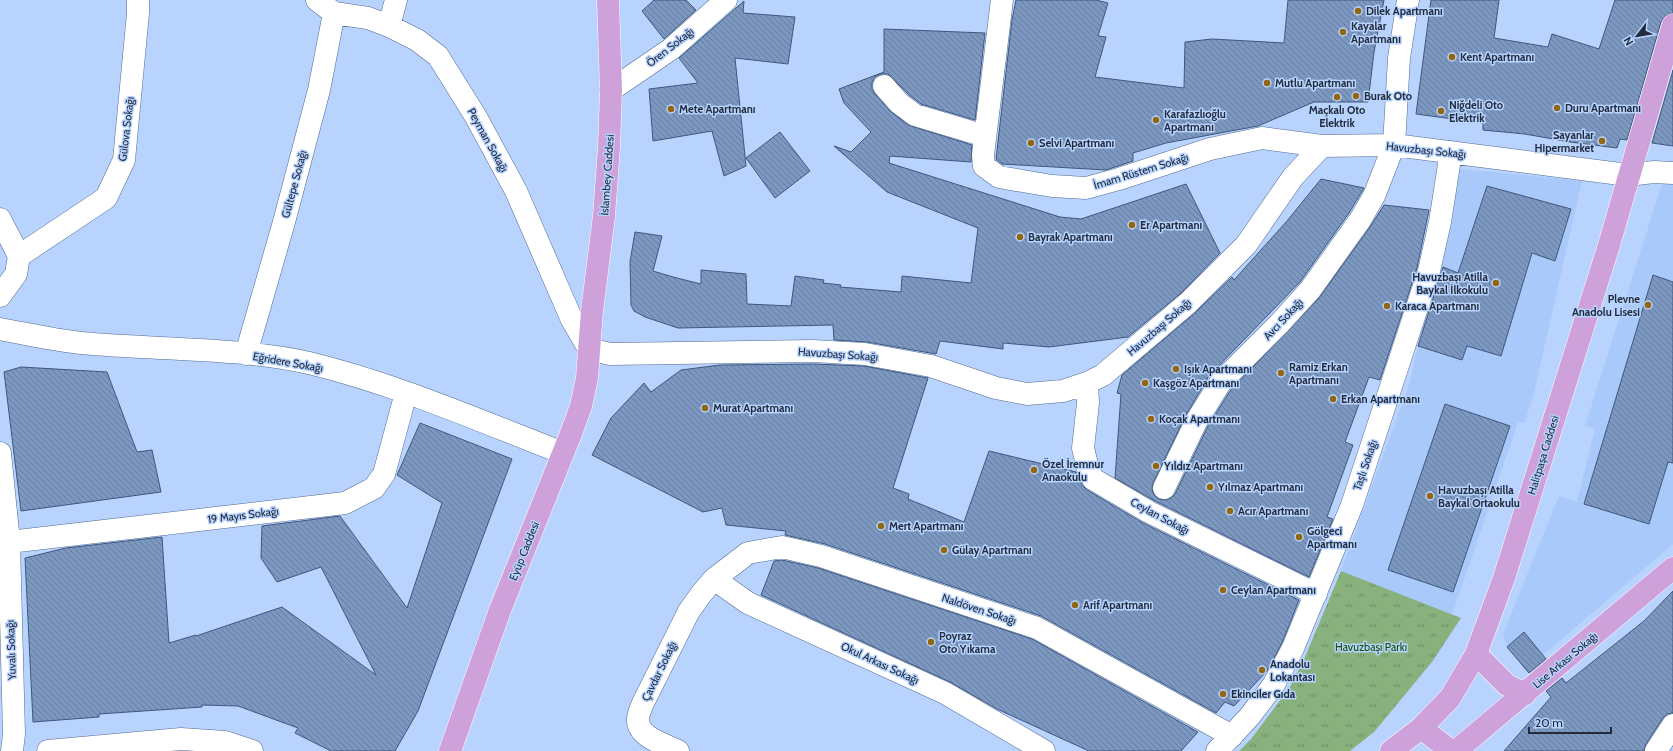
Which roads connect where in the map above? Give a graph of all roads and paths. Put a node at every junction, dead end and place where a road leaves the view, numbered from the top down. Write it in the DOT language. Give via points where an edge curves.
graph roads {
  1 [pos="138,0"];
  2 [pos="316,0"];
  3 [pos="396,0"];
  4 [pos="608,0"];
  5 [pos="726,0"];
  6 [pos="1002,0"];
  7 [pos="1408,0"];
  8 [pos="334,13"];
  9 [pos="1673,25"];
  10 [pos="389,26"];
  11 [pos="884,86"];
  12 [pos="611,90"];
  13 [pos="985,136"];
  14 [pos="1394,145"];
  15 [pos="1322,146"];
  16 [pos="1451,152"];
  17 [pos="1673,173"];
  18 [pos="1628,175"];
  19 [pos="0,219"];
  20 [pos="19,256"];
  21 [pos="0,296"];
  22 [pos="0,329"];
  23 [pos="589,349"];
  24 [pos="246,354"];
  25 [pos="1087,383"];
  26 [pos="406,393"];
  27 [pos="0,453"];
  28 [pos="563,453"];
  29 [pos="1164,488"];
  30 [pos="9,542"];
  31 [pos="1672,570"];
  32 [pos="714,579"];
  33 [pos="1316,594"];
  34 [pos="5,598"];
  35 [pos="1476,654"];
  36 [pos="1525,694"];
  37 [pos="1673,725"];
  38 [pos="1420,728"];
  39 [pos="1225,743"];
  40 [pos="117,747"];
  41 [pos="12,751"];
  42 [pos="48,751"];
  43 [pos="252,751"];
  44 [pos="450,751"];
  45 [pos="678,751"];
  46 [pos="1044,751"];
  47 [pos="1392,751"];
  48 [pos="1451,751"];
  49 [pos="1456,751"];
  50 [pos="1656,751"];
  1 -- 20 [label="street, Gülova Sokağı" via="124,160 106,198"];
  2 -- 8 [label="street, Peyman Sokağı"];
  3 -- 10 [label="street"];
  4 -- 12 [label="main road, İslambey Caddesi"];
  5 -- 12 [label="street, Ören Sokağı" via="671,49"];
  6 -- 13 [label="street, İmam Rüstem Sokağı"];
  7 -- 14 [label="street, Avcı Sokağı" via="1400,58"];
  8 -- 10 [label="street, Peyman Sokağı" via="368,18"];
  8 -- 24 [label="street, Gültepe Sokağı" via="317,98"];
  9 -- 18 [label="main road, Halitpaşa Caddesi"];
  10 -- 23 [label="street, Peyman Sokağı" via="417,40 438,56 464,97 516,191 566,307"];
  11 -- 13 [label="street" via="899,103 915,115"];
  12 -- 23 [label="main road, İslambey Caddesi" via="604,216"];
  13 -- 15 [label="street, İmam Rüstem Sokağı" via="984,166 999,177 1052,186 1086,188 1119,180 1210,149 1262,138"];
  14 -- 15 [label="street, Havuzbaşı Sokağı"];
  14 -- 16 [label="street, Havuzbaşı Sokağı"];
  14 -- 29 [label="street, Avcı Sokağı" via="1374,196 1360,220 1310,290 1220,384 1197,420"];
  15 -- 25 [label="street, Havuzbaşı Sokağı" via="1293,177 1246,245 1188,303 1103,375"];
  16 -- 18 [label="street, Havuzbaşı Sokağı"];
  16 -- 33 [label="street, Taşlı Sokağı" via="1429,271 1352,505"];
  17 -- 18 [label="street, Havuzbaşı Sokağı"];
  18 -- 35 [label="main road, Halitpaşa Caddesi" via="1609,246 1511,556"];
  19 -- 20 [label="street"];
  20 -- 21 [label="street" via="16,274"];
  22 -- 24 [label="street, Eğridere Sokağı" via="80,342"];
  23 -- 25 [label="street, Havuzbaşı Sokağı" via="610,354 813,351 865,354 931,366 996,388 1027,394 1063,392"];
  23 -- 28 [label="main road, Eyüp Caddesi" via="587,378"];
  24 -- 26 [label="street, Eğridere Sokağı" via="308,363"];
  25 -- 33 [label="street, Ceylan Sokağı" via="1088,403 1082,448 1093,479 1149,512"];
  26 -- 28 [label="street, Eğridere Sokağı"];
  26 -- 30 [label="street, 19 Mayıs Sokağı" via="384,474 374,488 345,503"];
  27 -- 30 [label="street, Yuvalı Sokağı"];
  28 -- 44 [label="main road, Eyüp Caddesi" via="500,610"];
  30 -- 34 [label="street, Yuvalı Sokağı"];
  31 -- 36 [label="main road, Lise Arkası Sokağı"];
  32 -- 39 [label="street, Naldöven Sokağı" via="748,553 782,547 821,556 1037,628"];
  32 -- 45 [label="street, Çavdar Sokağı" via="689,611 638,718 639,728 649,737"];
  32 -- 46 [label="street, Okul Arkası Sokağı" via="748,603 945,693"];
  33 -- 39 [label="street, Taşlı Sokağı" via="1274,684"];
  34 -- 41 [label="street, Yuvalı Sokağı" via="14,734"];
  35 -- 36 [label="main road" via="1507,684"];
  35 -- 38 [label="main road, Halitpaşa Caddesi" via="1450,698"];
  36 -- 49 [label="main road, Lise Arkası Sokağı"];
  37 -- 50 [label="street"];
  38 -- 47 [label="main road, Halitpaşa Caddesi"];
  38 -- 48 [label="main road"];
  40 -- 42 [label="street"];
  40 -- 43 [label="street" via="181,739 225,742"];
}
